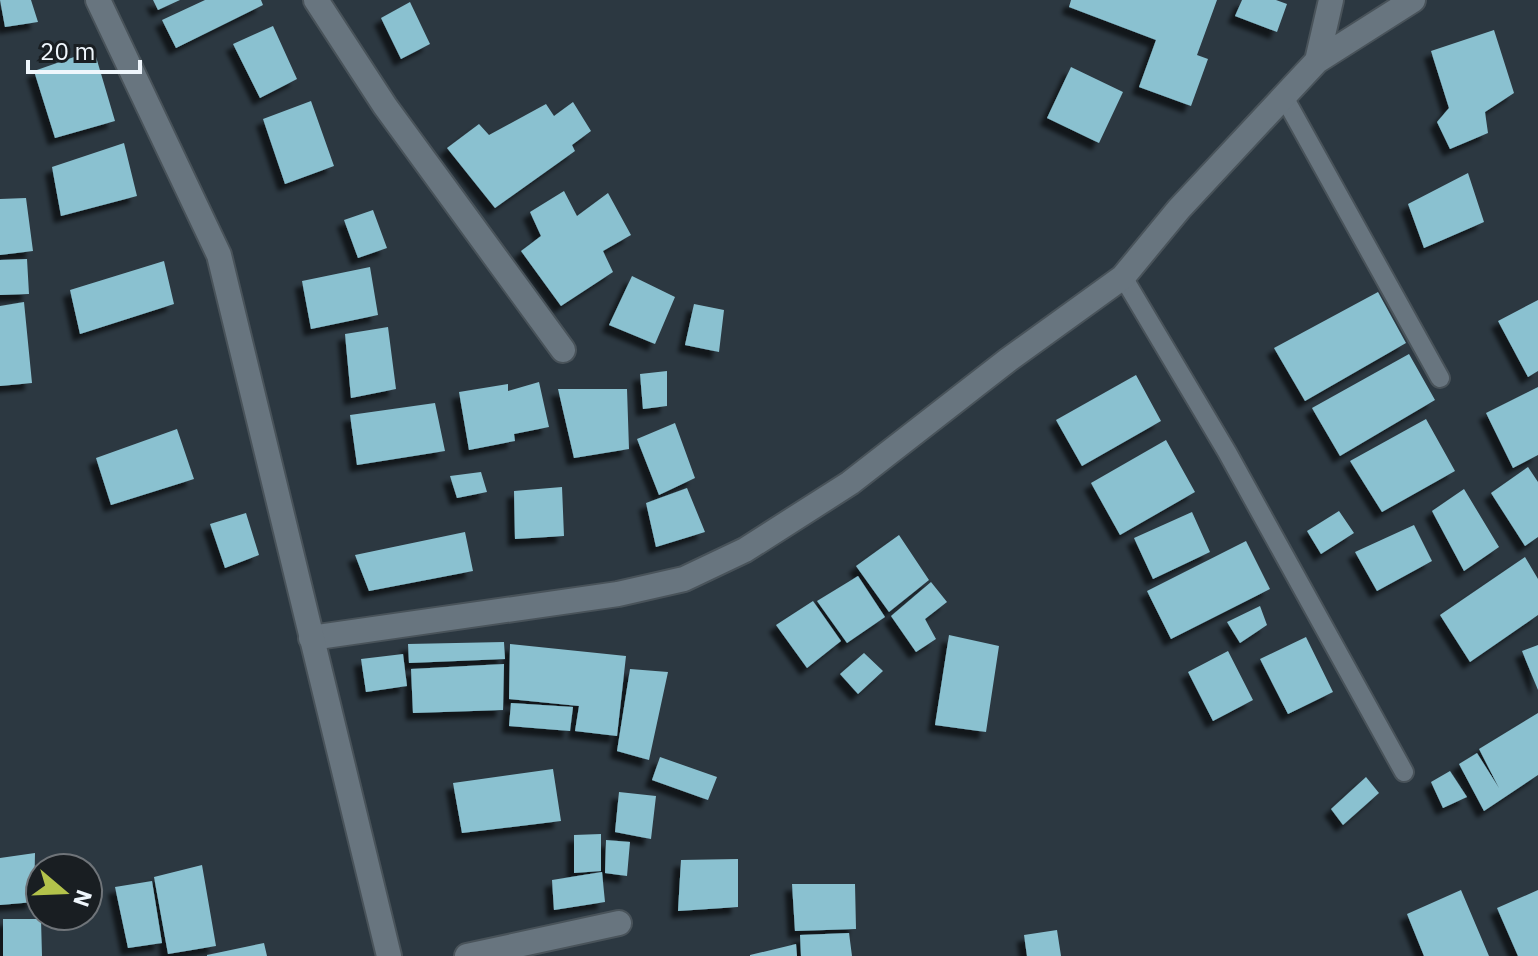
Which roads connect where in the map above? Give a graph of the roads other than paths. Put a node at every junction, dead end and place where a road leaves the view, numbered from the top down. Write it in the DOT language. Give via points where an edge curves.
graph roads {
  1 [pos="98,0"];
  2 [pos="316,0"];
  3 [pos="1331,0"];
  4 [pos="1413,0"];
  5 [pos="1317,61"];
  6 [pos="1284,97"];
  7 [pos="1123,277"];
  8 [pos="563,350"];
  9 [pos="1440,378"];
  10 [pos="311,638"];
  11 [pos="1404,772"];
  12 [pos="619,923"];
  13 [pos="389,956"];
  14 [pos="467,956"];
  1 -- 10 [label="street" via="219,255"];
  2 -- 8 [label="street" via="385,106"];
  3 -- 5 [label="street"];
  4 -- 5 [label="street"];
  5 -- 6 [label="street"];
  6 -- 7 [label="street"];
  6 -- 9 [label="lane"];
  7 -- 10 [label="street" via="850,483 745,550 684,579 618,594"];
  7 -- 11 [label="lane" via="1227,452"];
  10 -- 13 [label="street"];
  12 -- 14 [label="street"];
}
